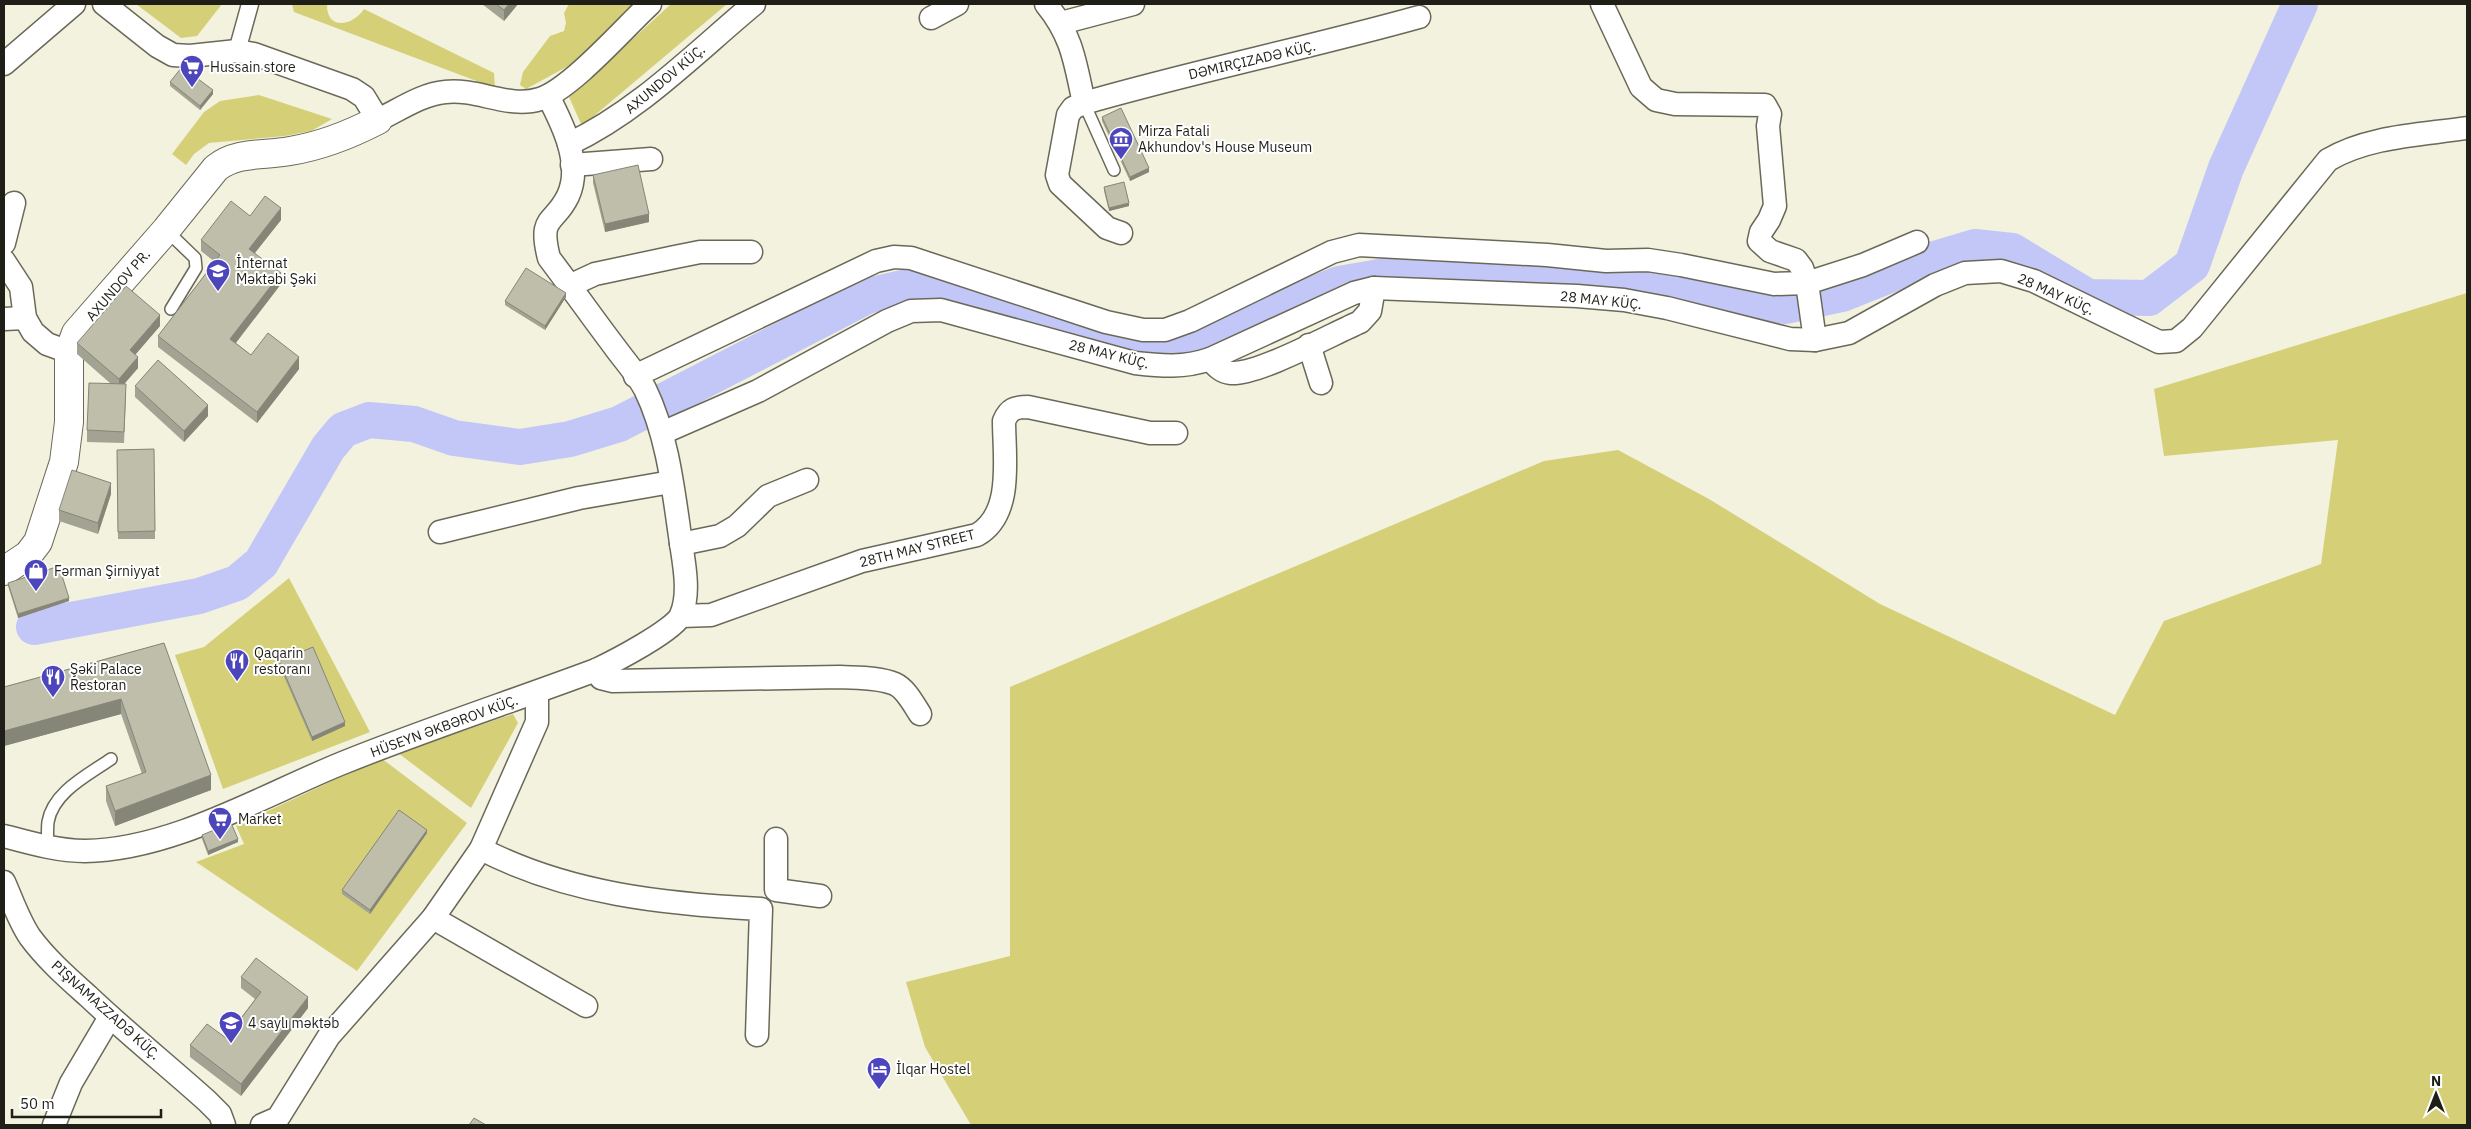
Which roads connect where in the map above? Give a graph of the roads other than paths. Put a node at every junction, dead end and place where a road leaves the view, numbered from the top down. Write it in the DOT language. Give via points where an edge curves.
graph roads {
  1 [pos="74,4"];
  2 [pos="104,4"];
  3 [pos="250,4"];
  4 [pos="650,4"];
  5 [pos="754,4"];
  6 [pos="957,4"];
  7 [pos="1046,4"];
  8 [pos="1133,4"];
  9 [pos="1602,4"];
  10 [pos="1419,17"];
  11 [pos="932,18"];
  12 [pos="1061,23"];
  13 [pos="238,51"];
  14 [pos="4,64"];
  15 [pos="548,96"];
  16 [pos="1084,104"];
  17 [pos="378,120"];
  18 [pos="2467,128"];
  19 [pos="571,154"];
  20 [pos="651,159"];
  21 [pos="1114,170"];
  22 [pos="14,204"];
  23 [pos="166,230"];
  24 [pos="1121,233"];
  25 [pos="1917,242"];
  26 [pos="4,243"];
  27 [pos="751,252"];
  28 [pos="4,261"];
  29 [pos="569,286"];
  30 [pos="1808,287"];
  31 [pos="1374,288"];
  32 [pos="171,309"];
  33 [pos="14,318"];
  34 [pos="1814,331"];
  35 [pos="1309,345"];
  36 [pos="69,352"];
  37 [pos="1210,359"];
  38 [pos="640,382"];
  39 [pos="1321,383"];
  40 [pos="659,426"];
  41 [pos="1176,433"];
  42 [pos="806,480"];
  43 [pos="671,482"];
  44 [pos="440,532"];
  45 [pos="681,544"];
  46 [pos="4,571"];
  47 [pos="681,616"];
  48 [pos="596,670"];
  49 [pos="538,692"];
  50 [pos="920,714"];
  51 [pos="111,759"];
  52 [pos="4,836"];
  53 [pos="776,839"];
  54 [pos="47,846"];
  55 [pos="481,849"];
  56 [pos="4,882"];
  57 [pos="776,890"];
  58 [pos="820,896"];
  59 [pos="761,909"];
  60 [pos="433,918"];
  61 [pos="12,923"];
  62 [pos="586,1006"];
  63 [pos="110,1017"];
  64 [pos="757,1035"];
  65 [pos="276,1123"];
  66 [pos="54,1125"];
  67 [pos="224,1125"];
  1 -- 14 [label="street"];
  2 -- 13 [label="street" via="173,55"];
  3 -- 13 [label="street"];
  4 -- 15 [label="street" via="569,81"];
  5 -- 19 [label="street, AXUNDOV KÜÇ."];
  6 -- 11 [label="street"];
  7 -- 12 [label="street"];
  8 -- 12 [label="street"];
  9 -- 30 [label="street" via="1641,87 1656,100 1675,104 1765,105 1770,114 1768,126 1774,206 1760,232 1759,242 1770,251 1796,260"];
  10 -- 16 [label="street, DƏMIRÇIZADƏ KÜÇ." via="1143,86"];
  12 -- 16 [label="street" via="1071,44"];
  13 -- 17 [label="street" via="352,89 364,97"];
  15 -- 17 [label="street" via="528,102 446,92 429,96"];
  15 -- 19 [label="street"];
  16 -- 21 [label="lane"];
  16 -- 24 [label="street" via="1073,108 1068,115 1057,175 1060,184 1107,228"];
  17 -- 23 [label="street, AXUNDOV PR." via="319,144 226,160"];
  18 -- 34 [label="street, 28 MAY KÜÇ." via="2377,142 2344,150 2328,160 2192,328 2176,341 2159,342 2034,281 2001,270 1965,273 1935,285 1849,333"];
  19 -- 20 [label="street"];
  19 -- 29 [label="street" via="569,195 550,218 545,230 549,258"];
  22 -- 26 [label="street"];
  23 -- 32 [label="lane" via="195,258 196,268"];
  23 -- 36 [label="street, AXUNDOV PR." via="76,333"];
  25 -- 30 [label="street"];
  27 -- 29 [label="street" via="700,252 595,274"];
  28 -- 33 [label="street" via="21,287"];
  29 -- 38 [label="street"];
  30 -- 34 [label="street"];
  30 -- 38 [label="street" via="1774,284 1648,260 1606,261 1359,245 1332,252 1190,321 1165,330 1143,330 1106,322 911,258 894,257 867,265"];
  31 -- 34 [label="street, 28 MAY KÜÇ." via="1624,300 1790,338"];
  31 -- 35 [label="street" via="1370,311 1360,322"];
  31 -- 37 [label="street, 28 MAY KÜÇ." via="1354,293"];
  33 -- 36 [label="street" via="47,344"];
  35 -- 37 [label="street" via="1256,369 1232,373 1219,370"];
  35 -- 39 [label="street"];
  36 -- 46 [label="street, AXUNDOV PR." via="69,422 64,462 38,542 28,555"];
  37 -- 40 [label="street, 28 MAY KÜÇ." via="1166,367 1135,363 941,310 911,311 886,321 758,391"];
  38 -- 40 [label="street"];
  40 -- 43 [label="street"];
  41 -- 47 [label="street, 28TH MAY STREET" via="1150,433 1016,406 1004,421 1005,484 998,510 988,529 977,535 862,561 711,614"];
  42 -- 45 [label="street" via="768,496 737,526 720,536"];
  43 -- 44 [label="street" via="579,498"];
  43 -- 45 [label="street"];
  45 -- 47 [label="street" via="685,599"];
  47 -- 48 [label="street, HÜSEYN ƏKBƏROV KÜÇ." via="634,650"];
  48 -- 49 [label="street, HÜSEYN ƏKBƏROV KÜÇ."];
  48 -- 50 [label="street" via="601,678 613,681 840,677 874,680 896,684"];
  49 -- 54 [label="street, HÜSEYN ƏKBƏROV KÜÇ." via="345,762 154,841 85,851"];
  49 -- 55 [label="street" via="537,722"];
  51 -- 54 [label="lane" via="55,803 48,822"];
  52 -- 54 [label="street, HÜSEYN ƏKBƏROV KÜÇ."];
  53 -- 57 [label="street"];
  55 -- 59 [label="street" via="514,866 598,891 652,901"];
  55 -- 60 [label="street"];
  56 -- 61 [label="street, PIŞNAMAZZADƏ KÜÇ."];
  57 -- 58 [label="street"];
  57 -- 59 [label="street"];
  59 -- 64 [label="street"];
  60 -- 62 [label="street"];
  60 -- 65 [label="street" via="328,1036"];
  61 -- 63 [label="street, PIŞNAMAZZADƏ KÜÇ." via="30,936 61,971"];
  63 -- 66 [label="street" via="71,1083"];
  63 -- 67 [label="street, PIŞNAMAZZADƏ KÜÇ." via="207,1100 220,1114"];
}
